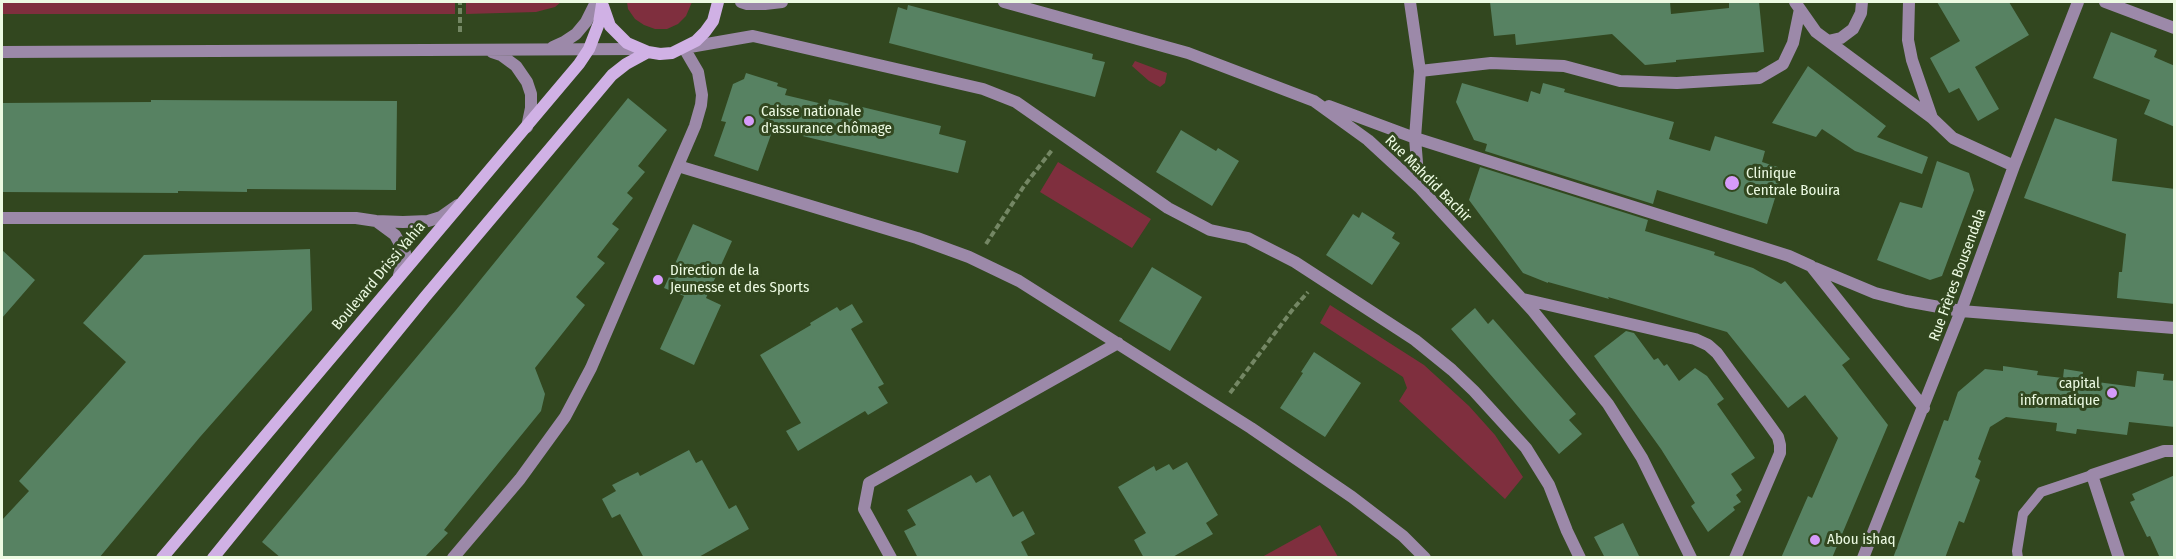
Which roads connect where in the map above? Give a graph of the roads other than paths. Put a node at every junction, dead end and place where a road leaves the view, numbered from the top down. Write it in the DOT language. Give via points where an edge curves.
graph roads {
  1 [pos="600,2"];
  2 [pos="718,2"];
  3 [pos="741,2"];
  4 [pos="782,2"];
  5 [pos="1004,2"];
  6 [pos="1410,2"];
  7 [pos="1862,2"];
  8 [pos="1909,2"];
  9 [pos="2078,2"];
  10 [pos="2105,2"];
  11 [pos="1797,5"];
  12 [pos="2175,28"];
  13 [pos="1828,41"];
  14 [pos="684,48"];
  15 [pos="547,49"];
  16 [pos="589,49"];
  17 [pos="485,50"];
  18 [pos="642,50"];
  19 [pos="2,52"];
  20 [pos="1420,71"];
  21 [pos="1314,101"];
  22 [pos="1932,118"];
  23 [pos="527,127"];
  24 [pos="1415,138"];
  25 [pos="678,166"];
  26 [pos="2013,166"];
  27 [pos="1419,187"];
  28 [pos="463,201"];
  29 [pos="2,218"];
  30 [pos="376,221"];
  31 [pos="1811,266"];
  32 [pos="399,275"];
  33 [pos="1521,299"];
  34 [pos="1961,311"];
  35 [pos="2175,328"];
  36 [pos="1118,344"];
  37 [pos="1924,408"];
  38 [pos="2175,451"];
  39 [pos="2092,476"];
  40 [pos="162,558"];
  41 [pos="213,558"];
  42 [pos="453,558"];
  43 [pos="891,558"];
  44 [pos="1425,558"];
  45 [pos="1580,558"];
  46 [pos="1691,558"];
  47 [pos="1736,558"];
  48 [pos="1863,558"];
  49 [pos="2018,558"];
  50 [pos="2120,558"];
  1 -- 15 [label="street" via="576,34"];
  1 -- 16 [label="main road, Boulevard Drissi Yahia" via="599,23"];
  1 -- 18 [label="main road" via="610,26 627,43"];
  2 -- 14 [label="main road" via="705,32"];
  3 -- 4 [label="street"];
  5 -- 21 [label="street, Rue Mahdid Bachir" via="1188,53"];
  6 -- 20 [label="street"];
  7 -- 13 [label="street" via="1853,29"];
  8 -- 22 [label="street" via="1908,40"];
  9 -- 26 [label="street, Rue Frères Bousendala"];
  10 -- 12 [label="street"];
  11 -- 13 [label="street" via="1816,32"];
  11 -- 20 [label="street" via="1793,43 1783,64 1759,78 1677,83 1620,81 1564,66 1491,63"];
  13 -- 22 [label="street"];
  14 -- 18 [label="main road" via="672,52"];
  14 -- 25 [label="street" via="698,72 702,95 695,126"];
  14 -- 45 [label="street" via="753,36 983,89 1016,102 1168,207 1210,230 1248,238 1294,262 1414,340 1452,370 1526,448 1549,485"];
  15 -- 16 [label="street"];
  15 -- 17 [label="street"];
  16 -- 18 [label="street"];
  16 -- 23 [label="main road, Boulevard Drissi Yahia"];
  17 -- 19 [label="street"];
  17 -- 23 [label="street" via="516,66 527,82 531,94"];
  18 -- 41 [label="main road" via="612,75"];
  20 -- 24 [label="street"];
  21 -- 24 [label="street"];
  21 -- 27 [label="street, Rue Mahdid Bachir" via="1368,140"];
  22 -- 26 [label="street" via="1953,138"];
  23 -- 28 [label="main road, Boulevard Drissi Yahia"];
  24 -- 27 [label="street"];
  24 -- 31 [label="street"];
  25 -- 36 [label="street" via="917,238 975,260 1019,281"];
  25 -- 42 [label="street" via="591,368 565,417 520,479"];
  26 -- 34 [label="street, Rue Frères Bousendala"];
  27 -- 33 [label="street, Rue Mahdid Bachir"];
  28 -- 30 [label="street" via="428,221"];
  28 -- 32 [label="main road, Boulevard Drissi Yahia"];
  29 -- 30 [label="street"];
  30 -- 32 [label="street" via="395,235 405,253"];
  31 -- 34 [label="street" via="1875,293"];
  31 -- 37 [label="street"];
  32 -- 40 [label="main road, Boulevard Drissi Yahia"];
  33 -- 46 [label="street, Rue Mahdid Bachir" via="1563,346 1632,440"];
  33 -- 47 [label="street" via="1695,339 1717,353 1778,437 1780,446"];
  34 -- 35 [label="street"];
  34 -- 37 [label="street, Rue Frères Bousendala"];
  36 -- 43 [label="street" via="869,483 864,509"];
  36 -- 44 [label="street" via="1352,497"];
  37 -- 48 [label="street, Rue Frères Bousendala"];
  38 -- 39 [label="street" via="2164,451"];
  39 -- 49 [label="lane" via="2041,492 2023,514"];
  39 -- 50 [label="street"];
}
